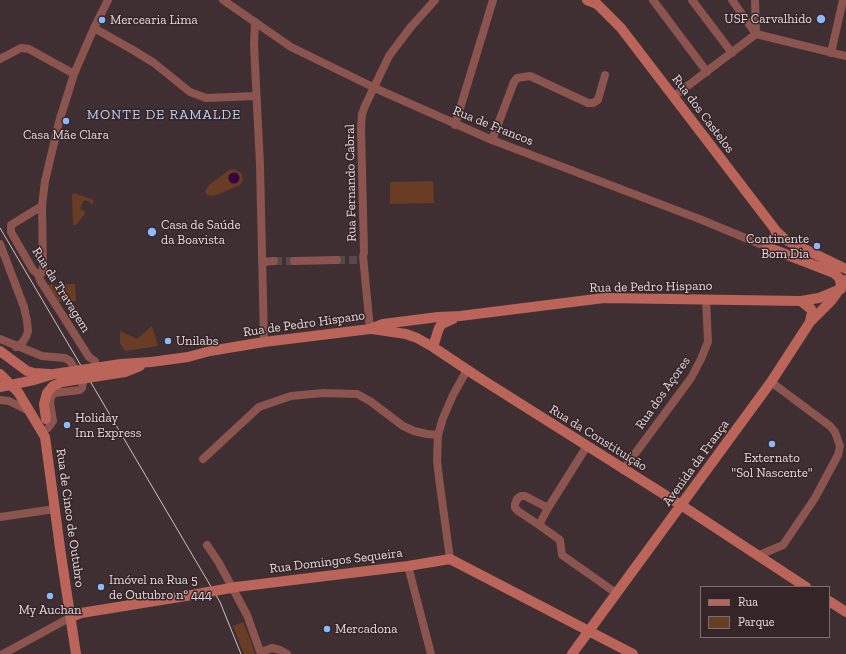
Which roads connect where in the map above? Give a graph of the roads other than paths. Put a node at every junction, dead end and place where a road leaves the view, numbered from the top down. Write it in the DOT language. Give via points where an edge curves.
graph roads {
  1 [pos="108,0"];
  2 [pos="223,0"];
  3 [pos="435,0"];
  4 [pos="493,0"];
  5 [pos="652,0"];
  6 [pos="692,0"];
  7 [pos="732,0"];
  8 [pos="755,0"];
  9 [pos="843,0"];
  10 [pos="594,1"];
  11 [pos="255,22"];
  12 [pos="94,28"];
  13 [pos="756,34"];
  14 [pos="732,53"];
  15 [pos="831,53"];
  16 [pos="846,56"];
  17 [pos="0,59"];
  18 [pos="707,72"];
  19 [pos="74,74"];
  20 [pos="605,76"];
  21 [pos="373,88"];
  22 [pos="256,96"];
  23 [pos="673,97"];
  24 [pos="455,125"];
  25 [pos="492,140"];
  26 [pos="42,206"];
  27 [pos="777,232"];
  28 [pos="786,240"];
  29 [pos="0,244"];
  30 [pos="767,247"];
  31 [pos="778,251"];
  32 [pos="337,260"];
  33 [pos="274,261"];
  34 [pos="294,261"];
  35 [pos="262,262"];
  36 [pos="846,269"];
  37 [pos="38,274"];
  38 [pos="844,287"];
  39 [pos="706,300"];
  40 [pos="801,301"];
  41 [pos="460,316"];
  42 [pos="810,322"];
  43 [pos="370,329"];
  44 [pos="0,339"];
  45 [pos="264,342"];
  46 [pos="16,347"];
  47 [pos="433,347"];
  48 [pos="0,351"];
  49 [pos="95,361"];
  50 [pos="151,362"];
  51 [pos="467,370"];
  52 [pos="0,374"];
  53 [pos="54,374"];
  54 [pos="771,382"];
  55 [pos="0,387"];
  56 [pos="0,400"];
  57 [pos="31,412"];
  58 [pos="47,428"];
  59 [pos="438,435"];
  60 [pos="587,446"];
  61 [pos="203,459"];
  62 [pos="623,470"];
  63 [pos="681,505"];
  64 [pos="548,508"];
  65 [pos="55,509"];
  66 [pos="0,516"];
  67 [pos="539,525"];
  68 [pos="208,545"];
  69 [pos="757,556"];
  70 [pos="450,559"];
  71 [pos="408,566"];
  72 [pos="804,586"];
  73 [pos="616,593"];
  74 [pos="830,602"];
  75 [pos="846,612"];
  76 [pos="70,617"];
  77 [pos="589,631"];
  78 [pos="261,653"];
  79 [pos="2,654"];
  80 [pos="76,654"];
  81 [pos="288,654"];
  82 [pos="431,654"];
  83 [pos="572,654"];
  84 [pos="633,654"];
  1 -- 12 [label="street"];
  2 -- 11 [label="street, Rua de Francos"];
  3 -- 21 [label="street, Rua Fernando Cabral" via="396,45"];
  4 -- 24 [label="street"];
  5 -- 18 [label="street"];
  6 -- 14 [label="street"];
  7 -- 13 [label="street"];
  8 -- 13 [label="street"];
  9 -- 15 [label="street"];
  10 -- 23 [label="main road, Rua dos Castelos" via="621,28"];
  11 -- 21 [label="street, Rua de Francos" via="291,47"];
  11 -- 22 [label="street"];
  12 -- 19 [label="street"];
  12 -- 22 [label="street" via="154,63 190,92 206,98"];
  13 -- 14 [label="street"];
  13 -- 15 [label="street"];
  14 -- 18 [label="street"];
  15 -- 16 [label="street"];
  17 -- 19 [label="street" via="25,48"];
  18 -- 23 [label="street"];
  19 -- 26 [label="street" via="48,166"];
  20 -- 25 [label="street" via="598,100 593,103 530,76 517,78"];
  21 -- 24 [label="street, Rua de Francos"];
  21 -- 43 [label="street, Rua Fernando Cabral" via="365,106 361,125 364,254 360,258"];
  22 -- 35 [label="street"];
  23 -- 27 [label="main road, Rua dos Castelos"];
  24 -- 25 [label="street, Rua de Francos"];
  25 -- 30 [label="street, Rua de Francos"];
  26 -- 37 [label="street" via="43,268 42,273"];
  26 -- 37 [label="street, Rua da Travagem" via="15,222 10,228"];
  27 -- 28 [label="main road, Rua dos Castelos"];
  27 -- 30 [label="main road"];
  28 -- 31 [label="main road"];
  28 -- 36 [label="main road, Rua dos Castelos"];
  29 -- 46 [label="street" via="27,321 26,337"];
  30 -- 31 [label="main road"];
  31 -- 38 [label="main road" via="834,273"];
  32 -- 34 [label="street, Rua Fernando Cabral"];
  33 -- 35 [label="street"];
  35 -- 45 [label="street"];
  37 -- 49 [label="street, Rua da Travagem" via="89,357"];
  38 -- 40 [label="main road, Rua de Pedro Hispano" via="819,298"];
  38 -- 42 [label="main road, Avenida da França"];
  39 -- 40 [label="main road, Rua de Pedro Hispano"];
  39 -- 41 [label="main road, Rua de Pedro Hispano" via="604,298"];
  39 -- 62 [label="street, Rua dos Açores" via="708,342 702,359 691,378"];
  40 -- 42 [label="main road" via="811,309"];
  41 -- 43 [label="main road, Rua de Pedro Hispano" via="383,324"];
  41 -- 47 [label="main road, Rua de Pedro Hispano" via="442,324 436,333"];
  42 -- 54 [label="main road, Avenida da França"];
  43 -- 45 [label="main road, Rua de Pedro Hispano"];
  43 -- 47 [label="main road, Rua da Constituição" via="406,334"];
  44 -- 46 [label="street"];
  45 -- 50 [label="main road, Rua de Pedro Hispano"];
  46 -- 58 [label="street, Rua de Cinco de Outubro" via="42,356 65,358 70,361 83,382 80,390 54,393 50,402 53,421"];
  47 -- 51 [label="main road, Rua da Constituição"];
  48 -- 53 [label="main road, bridge" via="27,371"];
  50 -- 53 [label="main road, Rua de Pedro Hispano, bridge"];
  50 -- 58 [label="main road, Rua de Pedro Hispano, bridge" via="125,372 62,382 53,386 47,393 44,404"];
  51 -- 59 [label="street" via="442,418"];
  51 -- 60 [label="main road, Rua da Constituição"];
  52 -- 57 [label="main road, Rua de Cinco de Outubro" via="18,392"];
  53 -- 55 [label="main road, Rua de Pedro Hispano, bridge"];
  54 -- 63 [label="main road, Avenida da França"];
  54 -- 69 [label="street" via="830,426 840,446 816,498 783,545"];
  56 -- 57 [label="street" via="9,401"];
  57 -- 58 [label="main road, Rua de Cinco de Outubro"];
  58 -- 65 [label="main road, Rua de Cinco de Outubro"];
  59 -- 61 [label="street" via="420,433 403,426 357,394 292,396 259,407"];
  59 -- 70 [label="street" via="437,460"];
  60 -- 62 [label="main road, Rua da Constituição"];
  60 -- 64 [label="street"];
  62 -- 63 [label="main road, Rua da Constituição"];
  63 -- 69 [label="main road, Rua da Constituição"];
  63 -- 73 [label="main road, Avenida da França"];
  64 -- 67 [label="street"];
  64 -- 67 [label="street" via="525,496 517,499 515,508"];
  65 -- 66 [label="street"];
  65 -- 76 [label="main road, Rua de Cinco de Outubro"];
  67 -- 73 [label="street" via="560,540 562,555"];
  68 -- 78 [label="street" via="248,615"];
  69 -- 72 [label="main road, Rua da Constituição"];
  70 -- 71 [label="main road, Rua Domingos Sequeira"];
  70 -- 77 [label="main road"];
  71 -- 76 [label="main road, Rua Domingos Sequeira, bridge" via="236,587"];
  71 -- 82 [label="street"];
  73 -- 77 [label="main road, Avenida da França"];
  74 -- 75 [label="main road"];
  76 -- 79 [label="street"];
  76 -- 80 [label="main road, Rua de Cinco de Outubro"];
  77 -- 83 [label="main road, Avenida da França"];
  77 -- 84 [label="main road"];
  78 -- 81 [label="street" via="272,648"];
}
